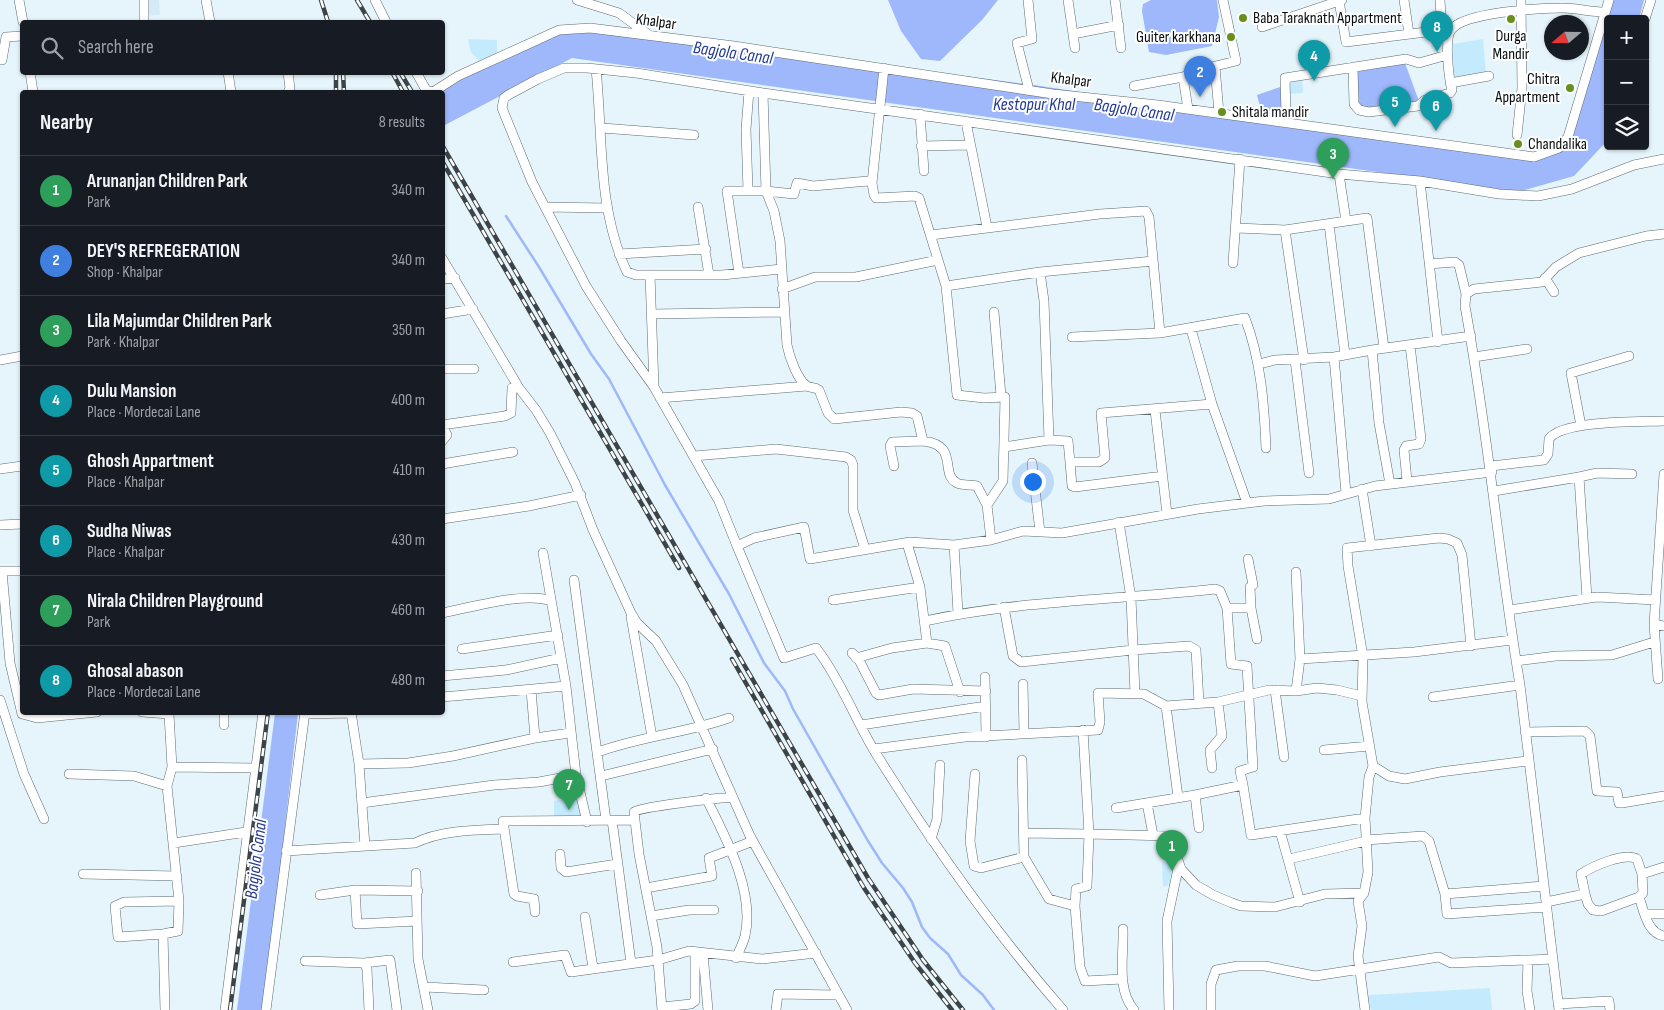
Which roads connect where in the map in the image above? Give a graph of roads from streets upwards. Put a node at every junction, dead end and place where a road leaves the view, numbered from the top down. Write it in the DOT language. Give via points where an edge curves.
graph roads {
  1 [pos="19,0"];
  2 [pos="144,0"];
  3 [pos="206,0"];
  4 [pos="375,0"];
  5 [pos="577,0"];
  6 [pos="1028,0"];
  7 [pos="1068,0"];
  8 [pos="1115,0"];
  9 [pos="1223,0"];
  10 [pos="1341,0"];
  11 [pos="1404,0"];
  12 [pos="1440,0"];
  13 [pos="1521,0"];
  14 [pos="1609,0"];
  15 [pos="1651,0"];
  16 [pos="1520,10"];
  17 [pos="1605,12"];
  18 [pos="1646,15"];
  19 [pos="23,20"];
  20 [pos="144,20"];
  21 [pos="210,20"];
  22 [pos="385,20"];
  23 [pos="1119,25"];
  24 [pos="1262,27"];
  25 [pos="1073,34"];
  26 [pos="1409,34"];
  27 [pos="20,36"];
  28 [pos="653,38"];
  29 [pos="1075,48"];
  30 [pos="1122,48"];
  31 [pos="1447,55"];
  32 [pos="0,60"];
  33 [pos="1215,67"];
  34 [pos="1353,67"];
  35 [pos="884,68"];
  36 [pos="596,69"];
  37 [pos="30,75"];
  38 [pos="228,75"];
  39 [pos="288,75"];
  40 [pos="418,75"];
  41 [pos="1489,76"];
  42 [pos="1183,78"];
  43 [pos="1450,83"];
  44 [pos="1134,86"];
  45 [pos="32,90"];
  46 [pos="231,90"];
  47 [pos="289,90"];
  48 [pos="426,90"];
  49 [pos="438,90"];
  50 [pos="1029,90"];
  51 [pos="749,91"];
  52 [pos="763,94"];
  53 [pos="878,108"];
  54 [pos="1188,109"];
  55 [pos="1218,113"];
  56 [pos="920,114"];
  57 [pos="1286,115"];
  58 [pos="966,122"];
  59 [pos="602,128"];
  60 [pos="694,134"];
  61 [pos="1517,135"];
  62 [pos="970,145"];
  63 [pos="921,146"];
  64 [pos="1240,159"];
  65 [pos="1664,159"];
  66 [pos="924,171"];
  67 [pos="1339,174"];
  68 [pos="1420,181"];
  69 [pos="872,183"];
  70 [pos="748,191"];
  71 [pos="766,191"];
  72 [pos="545,207"];
  73 [pos="698,207"];
  74 [pos="607,208"];
  75 [pos="1346,221"];
  76 [pos="1329,224"];
  77 [pos="987,227"];
  78 [pos="1237,228"];
  79 [pos="1285,230"];
  80 [pos="1664,234"];
  81 [pos="932,235"];
  82 [pos="706,248"];
  83 [pos="619,254"];
  84 [pos="938,260"];
  85 [pos="1153,261"];
  86 [pos="445,263"];
  87 [pos="1233,263"];
  88 [pos="1429,264"];
  89 [pos="781,269"];
  90 [pos="1040,272"];
  91 [pos="739,273"];
  92 [pos="650,275"];
  93 [pos="709,275"];
  94 [pos="455,278"];
  95 [pos="1545,278"];
  96 [pos="445,279"];
  97 [pos="946,286"];
  98 [pos="782,290"];
  99 [pos="1554,292"];
  100 [pos="1466,294"];
  101 [pos="473,309"];
  102 [pos="785,312"];
  103 [pos="994,312"];
  104 [pos="445,314"];
  105 [pos="652,314"];
  106 [pos="1191,329"];
  107 [pos="1160,334"];
  108 [pos="1471,336"];
  109 [pos="1072,337"];
  110 [pos="1438,342"];
  111 [pos="1410,345"];
  112 [pos="1384,348"];
  113 [pos="1527,349"];
  114 [pos="1372,350"];
  115 [pos="1345,355"];
  116 [pos="20,356"];
  117 [pos="1629,356"];
  118 [pos="1334,357"];
  119 [pos="1474,357"];
  120 [pos="0,360"];
  121 [pos="1300,360"];
  122 [pos="1259,364"];
  123 [pos="445,369"];
  124 [pos="474,369"];
  125 [pos="807,386"];
  126 [pos="654,387"];
  127 [pos="519,388"];
  128 [pos="1001,396"];
  129 [pos="660,398"];
  130 [pos="1212,404"];
  131 [pos="1154,410"];
  132 [pos="1664,421"];
  133 [pos="445,426"];
  134 [pos="1581,426"];
  135 [pos="1049,440"];
  136 [pos="923,441"];
  137 [pos="1004,447"];
  138 [pos="1266,448"];
  139 [pos="513,452"];
  140 [pos="694,456"];
  141 [pos="1070,462"];
  142 [pos="445,463"];
  143 [pos="1032,463"];
  144 [pos="20,466"];
  145 [pos="894,466"];
  146 [pos="0,469"];
  147 [pos="1491,469"];
  148 [pos="1309,473"];
  149 [pos="1632,474"];
  150 [pos="1664,474"];
  151 [pos="1163,476"];
  152 [pos="1579,477"];
  153 [pos="1407,481"];
  154 [pos="1390,484"];
  155 [pos="1362,489"];
  156 [pos="1494,491"];
  157 [pos="1346,494"];
  158 [pos="581,495"];
  159 [pos="1247,503"];
  160 [pos="987,505"];
  161 [pos="1167,514"];
  162 [pos="445,519"];
  163 [pos="1119,522"];
  164 [pos="20,524"];
  165 [pos="0,525"];
  166 [pos="1040,532"];
  167 [pos="991,540"];
  168 [pos="907,543"];
  169 [pos="954,545"];
  170 [pos="737,546"];
  171 [pos="1371,546"];
  172 [pos="865,550"];
  173 [pos="544,554"];
  174 [pos="1248,559"];
  175 [pos="1,571"];
  176 [pos="20,571"];
  177 [pos="1296,572"];
  178 [pos="574,580"];
  179 [pos="920,587"];
  180 [pos="1131,598"];
  181 [pos="1587,598"];
  182 [pos="833,600"];
  183 [pos="1656,600"];
  184 [pos="551,601"];
  185 [pos="1004,607"];
  186 [pos="1226,608"];
  187 [pos="1250,608"];
  188 [pos="1509,610"];
  189 [pos="445,612"];
  190 [pos="630,613"];
  191 [pos="958,613"];
  192 [pos="925,621"];
  193 [pos="1654,624"];
  194 [pos="1664,626"];
  195 [pos="558,635"];
  196 [pos="1257,639"];
  197 [pos="1512,640"];
  198 [pos="1654,642"];
  199 [pos="927,643"];
  200 [pos="1471,646"];
  201 [pos="462,649"];
  202 [pos="1134,650"];
  203 [pos="1364,657"];
  204 [pos="562,658"];
  205 [pos="1300,658"];
  206 [pos="1516,661"];
  207 [pos="445,676"];
  208 [pos="985,677"];
  209 [pos="1658,679"];
  210 [pos="1023,684"];
  211 [pos="1520,684"];
  212 [pos="566,686"];
  213 [pos="531,690"];
  214 [pos="1275,690"];
  215 [pos="986,691"];
  216 [pos="1296,691"];
  217 [pos="960,692"];
  218 [pos="1135,694"];
  219 [pos="1247,696"];
  220 [pos="1362,696"];
  221 [pos="445,697"];
  222 [pos="1433,697"];
  223 [pos="0,700"];
  224 [pos="1218,702"];
  225 [pos="1199,703"];
  226 [pos="20,706"];
  227 [pos="986,706"];
  228 [pos="1166,706"];
  229 [pos="26,715"];
  230 [pos="68,715"];
  231 [pos="169,715"];
  232 [pos="224,715"];
  233 [pos="263,715"];
  234 [pos="305,715"];
  235 [pos="351,715"];
  236 [pos="729,718"];
  237 [pos="224,725"];
  238 [pos="861,725"];
  239 [pos="702,727"];
  240 [pos="1082,730"];
  241 [pos="1526,732"];
  242 [pos="570,733"];
  243 [pos="1024,733"];
  244 [pos="652,737"];
  245 [pos="986,737"];
  246 [pos="535,738"];
  247 [pos="1370,746"];
  248 [pos="712,749"];
  249 [pos="874,749"];
  250 [pos="1324,750"];
  251 [pos="598,752"];
  252 [pos="1284,757"];
  253 [pos="1022,760"];
  254 [pos="1528,762"];
  255 [pos="359,764"];
  256 [pos="940,765"];
  257 [pos="1373,766"];
  258 [pos="172,767"];
  259 [pos="256,768"];
  260 [pos="1212,768"];
  261 [pos="69,774"];
  262 [pos="974,774"];
  263 [pos="576,775"];
  264 [pos="601,776"];
  265 [pos="1243,785"];
  266 [pos="166,786"];
  267 [pos="1195,795"];
  268 [pos="1664,796"];
  269 [pos="732,797"];
  270 [pos="1178,797"];
  271 [pos="706,798"];
  272 [pos="362,803"];
  273 [pos="1147,803"];
  274 [pos="1116,808"];
  275 [pos="1365,818"];
  276 [pos="44,819"];
  277 [pos="609,820"];
  278 [pos="634,820"];
  279 [pos="586,822"];
  280 [pos="1198,828"];
  281 [pos="504,829"];
  282 [pos="1280,830"];
  283 [pos="246,832"];
  284 [pos="1025,833"];
  285 [pos="1089,834"];
  286 [pos="1153,835"];
  287 [pos="931,839"];
  288 [pos="753,841"];
  289 [pos="1366,841"];
  290 [pos="174,843"];
  291 [pos="365,846"];
  292 [pos="732,849"];
  293 [pos="286,852"];
  294 [pos="560,854"];
  295 [pos="1024,857"];
  296 [pos="1289,859"];
  297 [pos="618,864"];
  298 [pos="1179,864"];
  299 [pos="1664,867"];
  300 [pos="416,873"];
  301 [pos="83,874"];
  302 [pos="1642,874"];
  303 [pos="176,876"];
  304 [pos="1544,886"];
  305 [pos="646,888"];
  306 [pos="355,890"];
  307 [pos="418,891"];
  308 [pos="1364,893"];
  309 [pos="1445,894"];
  310 [pos="1585,894"];
  311 [pos="320,895"];
  312 [pos="1639,896"];
  313 [pos="178,901"];
  314 [pos="1300,902"];
  315 [pos="1546,905"];
  316 [pos="1075,906"];
  317 [pos="714,910"];
  318 [pos="535,912"];
  319 [pos="1645,914"];
  320 [pos="1664,914"];
  321 [pos="651,916"];
  322 [pos="585,917"];
  323 [pos="418,921"];
  324 [pos="1123,929"];
  325 [pos="163,934"];
  326 [pos="1664,936"];
  327 [pos="699,953"];
  328 [pos="816,953"];
  329 [pos="736,958"];
  330 [pos="1553,959"];
  331 [pos="658,960"];
  332 [pos="1528,960"];
  333 [pos="305,962"];
  334 [pos="513,962"];
  335 [pos="364,963"];
  336 [pos="631,963"];
  337 [pos="593,968"];
  338 [pos="1359,969"];
  339 [pos="1122,978"];
  340 [pos="425,987"];
  341 [pos="484,990"];
  342 [pos="837,995"];
  343 [pos="1558,1007"];
  344 [pos="662,1009"];
  345 [pos="165,1010"];
  346 [pos="225,1010"];
  347 [pos="266,1010"];
  348 [pos="369,1010"];
  349 [pos="397,1010"];
  350 [pos="428,1010"];
  351 [pos="708,1010"];
  352 [pos="776,1010"];
  353 [pos="847,1010"];
  354 [pos="1063,1010"];
  355 [pos="1134,1010"];
  356 [pos="1170,1010"];
  357 [pos="1211,1010"];
  358 [pos="1365,1010"];
  359 [pos="1530,1010"];
  360 [pos="1610,1010"];
  1 -- 19 [label="street"];
  2 -- 20 [label="street"];
  3 -- 21 [label="street"];
  4 -- 22 [label="street"];
  5 -- 28 [label="street" via="619,13"];
  6 -- 50 [label="street" via="1032,39 1018,42"];
  7 -- 25 [label="street"];
  8 -- 23 [label="street"];
  9 -- 33 [label="street" via="1236,61"];
  10 -- 24 [label="street"];
  10 -- 26 [label="street" via="1346,42"];
  11 -- 26 [label="street"];
  12 -- 26 [label="street" via="1442,30"];
  13 -- 16 [label="street"];
  14 -- 17 [label="street, Khalpar"];
  15 -- 18 [label="street"];
  16 -- 17 [label="street" via="1566,8"];
  16 -- 31 [label="street" via="1456,25 1450,30"];
  16 -- 61 [label="street" via="1522,88"];
  17 -- 55 [label="street, Khalpar" via="1568,136 1560,148 1548,154 1534,157"];
  23 -- 25 [label="street"];
  23 -- 30 [label="street"];
  25 -- 29 [label="street"];
  27 -- 32 [label="street" via="6,38"];
  28 -- 35 [label="street, Khalpar"];
  28 -- 49 [label="street, Khalpar" via="590,28 559,30 458,76"];
  31 -- 34 [label="street" via="1419,63 1406,59"];
  31 -- 43 [label="street"];
  33 -- 42 [label="street"];
  33 -- 55 [label="street"];
  34 -- 43 [label="street" via="1354,104 1362,112 1418,106 1425,100 1450,93"];
  34 -- 57 [label="street" via="1285,78"];
  35 -- 50 [label="street, Khalpar"];
  35 -- 53 [label="street"];
  36 -- 51 [label="street"];
  36 -- 59 [label="street"];
  36 -- 72 [label="street" via="564,68 510,94 502,104 507,125"];
  37 -- 45 [label="street"];
  38 -- 46 [label="street"];
  39 -- 47 [label="street"];
  40 -- 48 [label="street, Khalpar"];
  41 -- 43 [label="street"];
  42 -- 44 [label="street"];
  42 -- 54 [label="street"];
  50 -- 54 [label="street, Khalpar"];
  51 -- 52 [label="street"];
  51 -- 70 [label="street" via="746,129"];
  52 -- 53 [label="street"];
  52 -- 71 [label="street"];
  53 -- 56 [label="street"];
  53 -- 69 [label="street"];
  54 -- 55 [label="street, Khalpar"];
  56 -- 58 [label="street"];
  56 -- 63 [label="street"];
  58 -- 62 [label="street"];
  58 -- 64 [label="street"];
  59 -- 60 [label="street"];
  59 -- 74 [label="street"];
  62 -- 63 [label="street"];
  62 -- 77 [label="street"];
  63 -- 66 [label="street"];
  64 -- 67 [label="street"];
  64 -- 78 [label="street"];
  65 -- 68 [label="street" via="1634,165 1572,189 1538,196 1499,194"];
  67 -- 68 [label="street"];
  67 -- 75 [label="street"];
  68 -- 88 [label="street"];
  69 -- 71 [label="street" via="813,186 797,183 794,194"];
  69 -- 81 [label="street" via="876,198 919,198"];
  70 -- 71 [label="street"];
  70 -- 91 [label="street" via="727,191"];
  71 -- 89 [label="street" via="780,241"];
  72 -- 74 [label="street"];
  72 -- 126 [label="street" via="586,286"];
  73 -- 82 [label="street"];
  74 -- 83 [label="street"];
  75 -- 76 [label="street"];
  75 -- 112 [label="street" via="1367,218"];
  76 -- 79 [label="street"];
  76 -- 115 [label="street"];
  77 -- 81 [label="street"];
  77 -- 85 [label="street" via="1146,211"];
  78 -- 79 [label="street"];
  78 -- 87 [label="street"];
  79 -- 121 [label="street"];
  80 -- 95 [label="street" via="1579,253"];
  81 -- 84 [label="street"];
  82 -- 83 [label="street"];
  82 -- 93 [label="street"];
  83 -- 92 [label="street" via="631,274"];
  84 -- 97 [label="street"];
  84 -- 98 [label="street" via="856,277 815,277"];
  85 -- 90 [label="street"];
  85 -- 107 [label="street"];
  86 -- 94 [label="street"];
  88 -- 100 [label="street" via="1455,262 1459,265"];
  88 -- 110 [label="street"];
  89 -- 91 [label="street"];
  89 -- 98 [label="street"];
  90 -- 97 [label="street"];
  90 -- 135 [label="street"];
  91 -- 93 [label="street"];
  92 -- 93 [label="street"];
  92 -- 105 [label="street"];
  94 -- 96 [label="street"];
  94 -- 101 [label="street"];
  95 -- 99 [label="street"];
  95 -- 100 [label="street" via="1542,282 1474,289"];
  97 -- 128 [label="street" via="957,396"];
  98 -- 102 [label="street"];
  100 -- 108 [label="street"];
  101 -- 104 [label="street"];
  101 -- 127 [label="street"];
  102 -- 105 [label="street"];
  102 -- 125 [label="street" via="789,358"];
  103 -- 128 [label="street"];
  105 -- 126 [label="street"];
  106 -- 107 [label="street"];
  106 -- 122 [label="street" via="1245,318"];
  106 -- 130 [label="street"];
  107 -- 109 [label="street"];
  108 -- 110 [label="street"];
  108 -- 119 [label="street"];
  110 -- 111 [label="street"];
  111 -- 112 [label="street"];
  111 -- 153 [label="street" via="1421,439 1420,444 1404,448"];
  112 -- 114 [label="street"];
  113 -- 119 [label="street"];
  114 -- 115 [label="street"];
  114 -- 154 [label="street" via="1379,422"];
  115 -- 118 [label="street"];
  116 -- 120 [label="street"];
  117 -- 134 [label="street" via="1571,373"];
  118 -- 121 [label="street"];
  118 -- 157 [label="street"];
  119 -- 147 [label="street"];
  121 -- 122 [label="street"];
  121 -- 148 [label="street"];
  122 -- 138 [label="street"];
  123 -- 124 [label="street"];
  125 -- 129 [label="street"];
  125 -- 136 [label="street" via="819,390 828,413 834,419 912,413 919,421"];
  126 -- 129 [label="street"];
  127 -- 133 [label="street" via="512,388 511,413"];
  127 -- 158 [label="street" via="550,433"];
  128 -- 137 [label="street" via="1005,397"];
  129 -- 140 [label="street"];
  130 -- 131 [label="street"];
  130 -- 159 [label="street"];
  131 -- 141 [label="street" via="1101,413 1105,458 1099,462"];
  131 -- 151 [label="street"];
  132 -- 134 [label="street"];
  134 -- 147 [label="street" via="1551,435 1544,460"];
  135 -- 137 [label="street"];
  135 -- 141 [label="street" via="1068,440"];
  136 -- 145 [label="street" via="892,442"];
  136 -- 160 [label="street" via="938,444 943,449 952,479 959,484 977,486"];
  137 -- 160 [label="street" via="1003,481"];
  139 -- 142 [label="street"];
  140 -- 170 [label="street" via="720,501"];
  140 -- 172 [label="street" via="776,449 846,457 852,465 854,510"];
  141 -- 151 [label="street" via="1072,486 1075,487"];
  143 -- 166 [label="street"];
  144 -- 146 [label="street"];
  147 -- 153 [label="street"];
  147 -- 156 [label="street"];
  149 -- 152 [label="street" via="1597,473"];
  150 -- 183 [label="street"];
  151 -- 161 [label="street"];
  152 -- 156 [label="street"];
  152 -- 181 [label="street"];
  153 -- 154 [label="street"];
  154 -- 155 [label="street"];
  155 -- 157 [label="street"];
  155 -- 171 [label="street"];
  156 -- 188 [label="street"];
  157 -- 159 [label="street" via="1329,499"];
  158 -- 162 [label="street"];
  158 -- 190 [label="street"];
  159 -- 161 [label="street"];
  160 -- 167 [label="street"];
  161 -- 163 [label="street"];
  163 -- 166 [label="street" via="1062,533"];
  163 -- 180 [label="street"];
  164 -- 165 [label="street"];
  166 -- 167 [label="street" via="1023,531"];
  167 -- 169 [label="street"];
  168 -- 169 [label="street"];
  168 -- 172 [label="street"];
  168 -- 179 [label="street"];
  169 -- 191 [label="street"];
  170 -- 172 [label="street" via="754,538 804,527 810,559"];
  170 -- 238 [label="street" via="784,658 816,648"];
  171 -- 200 [label="street" via="1439,538 1456,543 1462,556"];
  171 -- 203 [label="street" via="1347,548"];
  173 -- 184 [label="street"];
  174 -- 187 [label="street" via="1253,585 1250,587"];
  175 -- 176 [label="street"];
  175 -- 226 [label="street" via="10,663"];
  177 -- 205 [label="street"];
  178 -- 251 [label="street"];
  179 -- 182 [label="street"];
  179 -- 192 [label="street"];
  180 -- 185 [label="street"];
  180 -- 186 [label="street" via="1215,589 1223,595"];
  180 -- 202 [label="street"];
  181 -- 183 [label="street"];
  181 -- 188 [label="street"];
  183 -- 193 [label="street"];
  184 -- 189 [label="street" via="542,598 514,600"];
  184 -- 195 [label="street"];
  185 -- 191 [label="street"];
  185 -- 202 [label="street" via="1013,656 1021,662"];
  186 -- 187 [label="street"];
  186 -- 219 [label="street" via="1231,664 1246,666"];
  187 -- 196 [label="street"];
  188 -- 197 [label="street"];
  190 -- 239 [label="street" via="656,641 683,685"];
  190 -- 244 [label="street"];
  191 -- 192 [label="street"];
  192 -- 199 [label="street"];
  193 -- 194 [label="street"];
  193 -- 198 [label="street"];
  195 -- 201 [label="street"];
  195 -- 204 [label="street"];
  197 -- 200 [label="street"];
  197 -- 206 [label="street"];
  198 -- 206 [label="street" via="1612,654"];
  198 -- 209 [label="street"];
  199 -- 217 [label="street" via="945,646"];
  199 -- 217 [label="street" via="854,655 880,695 913,689"];
  200 -- 203 [label="street"];
  202 -- 218 [label="street"];
  202 -- 225 [label="street" via="1189,646 1196,650"];
  203 -- 205 [label="street"];
  203 -- 220 [label="street"];
  204 -- 207 [label="street" via="506,670"];
  204 -- 212 [label="street"];
  205 -- 216 [label="street"];
  206 -- 211 [label="street"];
  208 -- 215 [label="street"];
  210 -- 243 [label="street"];
  211 -- 222 [label="street"];
  211 -- 241 [label="street"];
  212 -- 213 [label="street"];
  212 -- 242 [label="street"];
  213 -- 221 [label="street"];
  213 -- 246 [label="street"];
  214 -- 216 [label="street"];
  214 -- 219 [label="street"];
  214 -- 252 [label="street"];
  215 -- 217 [label="street"];
  215 -- 227 [label="street"];
  216 -- 220 [label="street" via="1317,688"];
  218 -- 228 [label="street" via="1144,694"];
  218 -- 240 [label="street" via="1098,694 1098,730"];
  219 -- 224 [label="street"];
  219 -- 265 [label="street" via="1254,767 1240,771"];
  220 -- 247 [label="street"];
  223 -- 276 [label="street" via="24,774"];
  224 -- 225 [label="street"];
  224 -- 260 [label="street" via="1222,736 1210,750"];
  225 -- 228 [label="street"];
  227 -- 238 [label="street"];
  227 -- 245 [label="street"];
  228 -- 270 [label="street"];
  229 -- 230 [label="street" via="38,718"];
  231 -- 258 [label="street"];
  232 -- 237 [label="street"];
  233 -- 259 [label="street"];
  234 -- 293 [label="street"];
  235 -- 255 [label="street"];
  236 -- 239 [label="street"];
  238 -- 249 [label="street"];
  239 -- 244 [label="street"];
  239 -- 248 [label="street"];
  240 -- 243 [label="street"];
  240 -- 285 [label="street"];
  241 -- 254 [label="street"];
  241 -- 268 [label="street" via="1585,731 1590,736 1597,791 1613,790 1619,803"];
  242 -- 246 [label="street"];
  242 -- 263 [label="street"];
  243 -- 245 [label="street"];
  244 -- 251 [label="street"];
  245 -- 249 [label="street"];
  246 -- 255 [label="street" via="408,763"];
  247 -- 250 [label="street"];
  247 -- 257 [label="street"];
  248 -- 264 [label="street"];
  248 -- 269 [label="street"];
  249 -- 287 [label="street"];
  251 -- 264 [label="street"];
  253 -- 284 [label="street"];
  254 -- 257 [label="street" via="1405,779 1390,776"];
  254 -- 304 [label="street"];
  255 -- 272 [label="street"];
  256 -- 287 [label="street" via="937,819"];
  257 -- 275 [label="street"];
  258 -- 259 [label="street"];
  258 -- 266 [label="street"];
  259 -- 346 [label="street"];
  261 -- 266 [label="street" via="134,776"];
  262 -- 295 [label="street" via="970,842 974,866 981,868"];
  263 -- 272 [label="street"];
  263 -- 279 [label="street"];
  264 -- 277 [label="street"];
  265 -- 267 [label="street"];
  265 -- 282 [label="street" via="1251,835"];
  266 -- 290 [label="street"];
  267 -- 270 [label="street"];
  267 -- 280 [label="street"];
  269 -- 271 [label="street"];
  269 -- 288 [label="street"];
  270 -- 273 [label="street"];
  271 -- 278 [label="street" via="637,808"];
  271 -- 292 [label="street"];
  272 -- 291 [label="street"];
  273 -- 274 [label="street"];
  273 -- 286 [label="street"];
  275 -- 282 [label="street"];
  275 -- 289 [label="street"];
  277 -- 278 [label="street"];
  277 -- 279 [label="street"];
  277 -- 297 [label="street"];
  278 -- 305 [label="street"];
  279 -- 281 [label="street" via="503,821"];
  281 -- 291 [label="street" via="470,830 424,838 415,843"];
  281 -- 318 [label="street" via="514,894 534,899"];
  282 -- 296 [label="street"];
  283 -- 290 [label="street"];
  284 -- 285 [label="street"];
  284 -- 295 [label="street"];
  285 -- 286 [label="street"];
  285 -- 316 [label="street" via="1087,886 1076,889"];
  286 -- 298 [label="street" via="1170,836"];
  287 -- 354 [label="street" via="994,927"];
  288 -- 292 [label="street"];
  288 -- 328 [label="street"];
  289 -- 296 [label="street"];
  289 -- 308 [label="street" via="1368,872"];
  289 -- 309 [label="street" via="1423,836 1430,841"];
  290 -- 303 [label="street"];
  291 -- 293 [label="street"];
  292 -- 305 [label="street" via="709,858 712,876"];
  292 -- 329 [label="street" via="746,904 745,936"];
  293 -- 347 [label="street"];
  294 -- 297 [label="street" via="561,868 566,872"];
  295 -- 316 [label="street" via="1049,899"];
  296 -- 314 [label="street"];
  297 -- 336 [label="street"];
  298 -- 314 [label="street" via="1196,885 1232,903 1275,907"];
  298 -- 356 [label="street" via="1167,920"];
  299 -- 302 [label="street"];
  300 -- 307 [label="street"];
  301 -- 303 [label="street"];
  302 -- 310 [label="street" via="1637,859 1631,856 1601,864 1581,874"];
  302 -- 312 [label="street" via="1644,893"];
  303 -- 313 [label="street"];
  304 -- 309 [label="street"];
  304 -- 315 [label="street"];
  305 -- 321 [label="street"];
  306 -- 307 [label="street"];
  306 -- 311 [label="street"];
  306 -- 323 [label="street" via="358,924"];
  307 -- 323 [label="street"];
  308 -- 314 [label="street" via="1325,894"];
  308 -- 338 [label="street" via="1358,901 1362,926"];
  309 -- 315 [label="street" via="1447,914"];
  310 -- 312 [label="street" via="1588,904 1597,912"];
  310 -- 315 [label="street"];
  312 -- 319 [label="street"];
  313 -- 325 [label="street" via="178,931"];
  313 -- 325 [label="street" via="116,904 118,937"];
  315 -- 330 [label="street"];
  316 -- 339 [label="street" via="1080,967 1085,981"];
  317 -- 321 [label="street"];
  319 -- 320 [label="street"];
  319 -- 326 [label="street" via="1654,931"];
  321 -- 331 [label="street"];
  322 -- 337 [label="street"];
  323 -- 340 [label="street" via="418,959"];
  324 -- 339 [label="street"];
  325 -- 345 [label="street"];
  327 -- 329 [label="street"];
  327 -- 331 [label="street" via="690,952"];
  327 -- 344 [label="street" via="695,1001"];
  327 -- 351 [label="street"];
  328 -- 329 [label="street" via="762,959"];
  328 -- 342 [label="street"];
  330 -- 332 [label="street"];
  330 -- 343 [label="street"];
  331 -- 336 [label="street"];
  331 -- 344 [label="street"];
  332 -- 338 [label="street" via="1451,964 1439,957"];
  332 -- 359 [label="street"];
  333 -- 335 [label="street"];
  334 -- 337 [label="street" via="564,956 570,972"];
  335 -- 348 [label="street"];
  335 -- 349 [label="street" via="390,960"];
  336 -- 337 [label="street"];
  338 -- 357 [label="street" via="1315,976 1265,966 1225,967 1216,970 1212,977"];
  338 -- 358 [label="street"];
  339 -- 355 [label="street" via="1128,1002"];
  340 -- 341 [label="street"];
  340 -- 350 [label="street"];
  342 -- 352 [label="street" via="778,994"];
  342 -- 353 [label="street"];
  343 -- 360 [label="street" via="1610,1001"];
}
